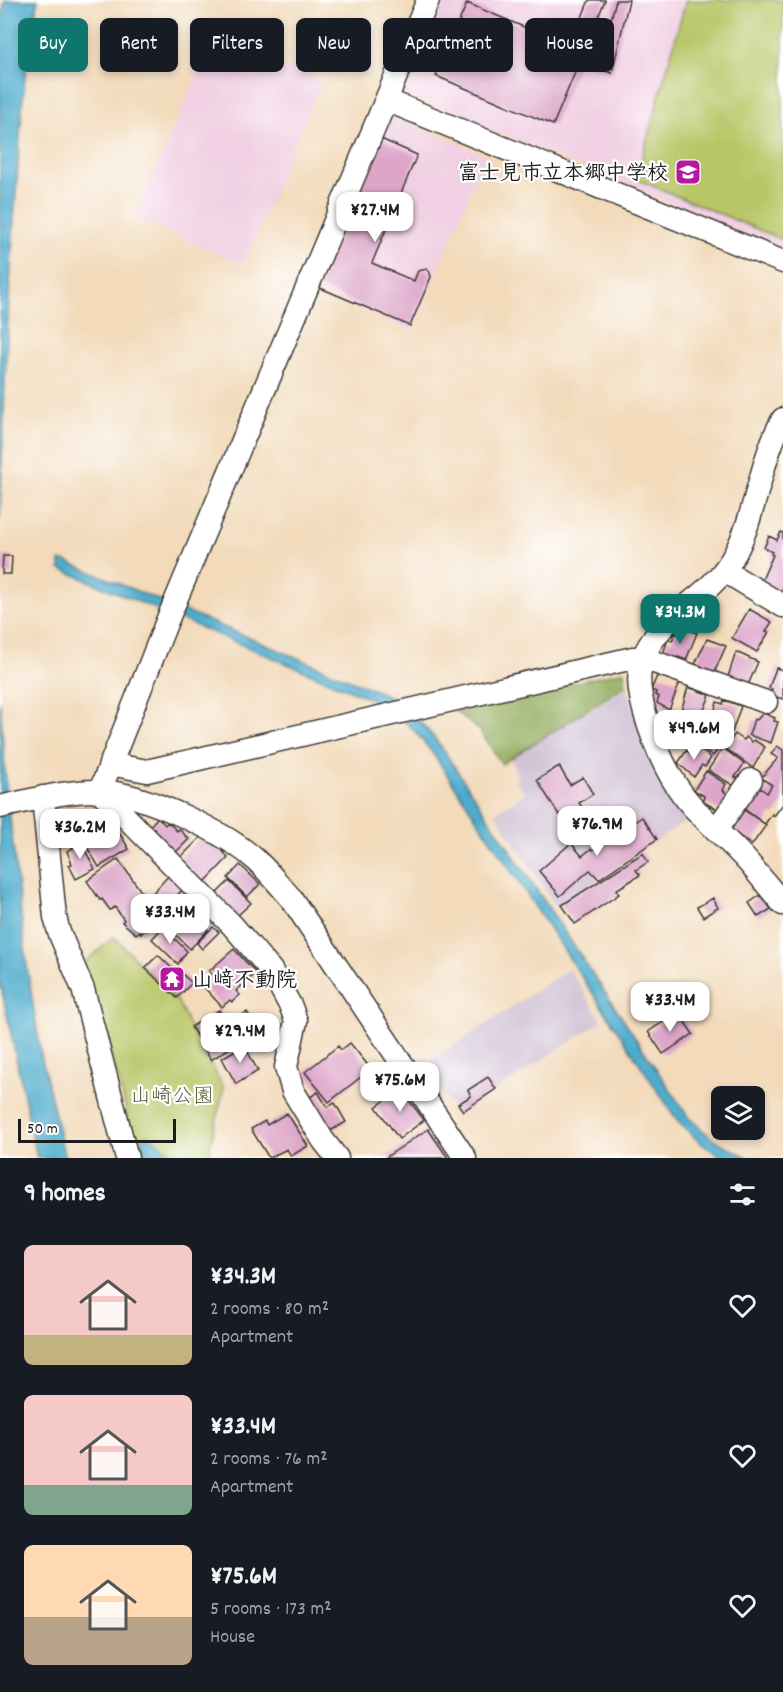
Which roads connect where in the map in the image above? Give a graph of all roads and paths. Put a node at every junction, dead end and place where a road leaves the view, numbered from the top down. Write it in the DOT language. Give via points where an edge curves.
graph roads {
  1 [pos="428,0"];
  2 [pos="386,100"];
  3 [pos="783,262"];
  4 [pos="783,419"];
  5 [pos="726,568"];
  6 [pos="783,606"];
  7 [pos="643,658"];
  8 [pos="766,702"];
  9 [pos="110,764"];
  10 [pos="751,780"];
  11 [pos="100,791"];
  12 [pos="36,799"];
  13 [pos="0,807"];
  14 [pos="716,830"];
  15 [pos="783,904"];
  16 [pos="128,1158"];
  17 [pos="337,1158"];
  18 [pos="465,1158"];
  1 -- 2 [label="street"];
  2 -- 3 [label="street"];
  2 -- 9 [label="street"];
  4 -- 5 [label="street" via="764,464 740,543"];
  5 -- 6 [label="street"];
  5 -- 7 [label="street" via="665,623"];
  7 -- 8 [label="street"];
  7 -- 9 [label="street" via="147,771"];
  7 -- 14 [label="street" via="639,692 657,748 673,780"];
  9 -- 11 [label="street"];
  10 -- 14 [label="street"];
  11 -- 12 [label="street"];
  11 -- 17 [label="street" via="271,970 296,1021 286,1067 293,1091"];
  11 -- 18 [label="street" via="174,812 225,836 257,861 291,898"];
  12 -- 13 [label="street"];
  12 -- 16 [label="street" via="55,917 84,989"];
  14 -- 15 [label="street"];
}
